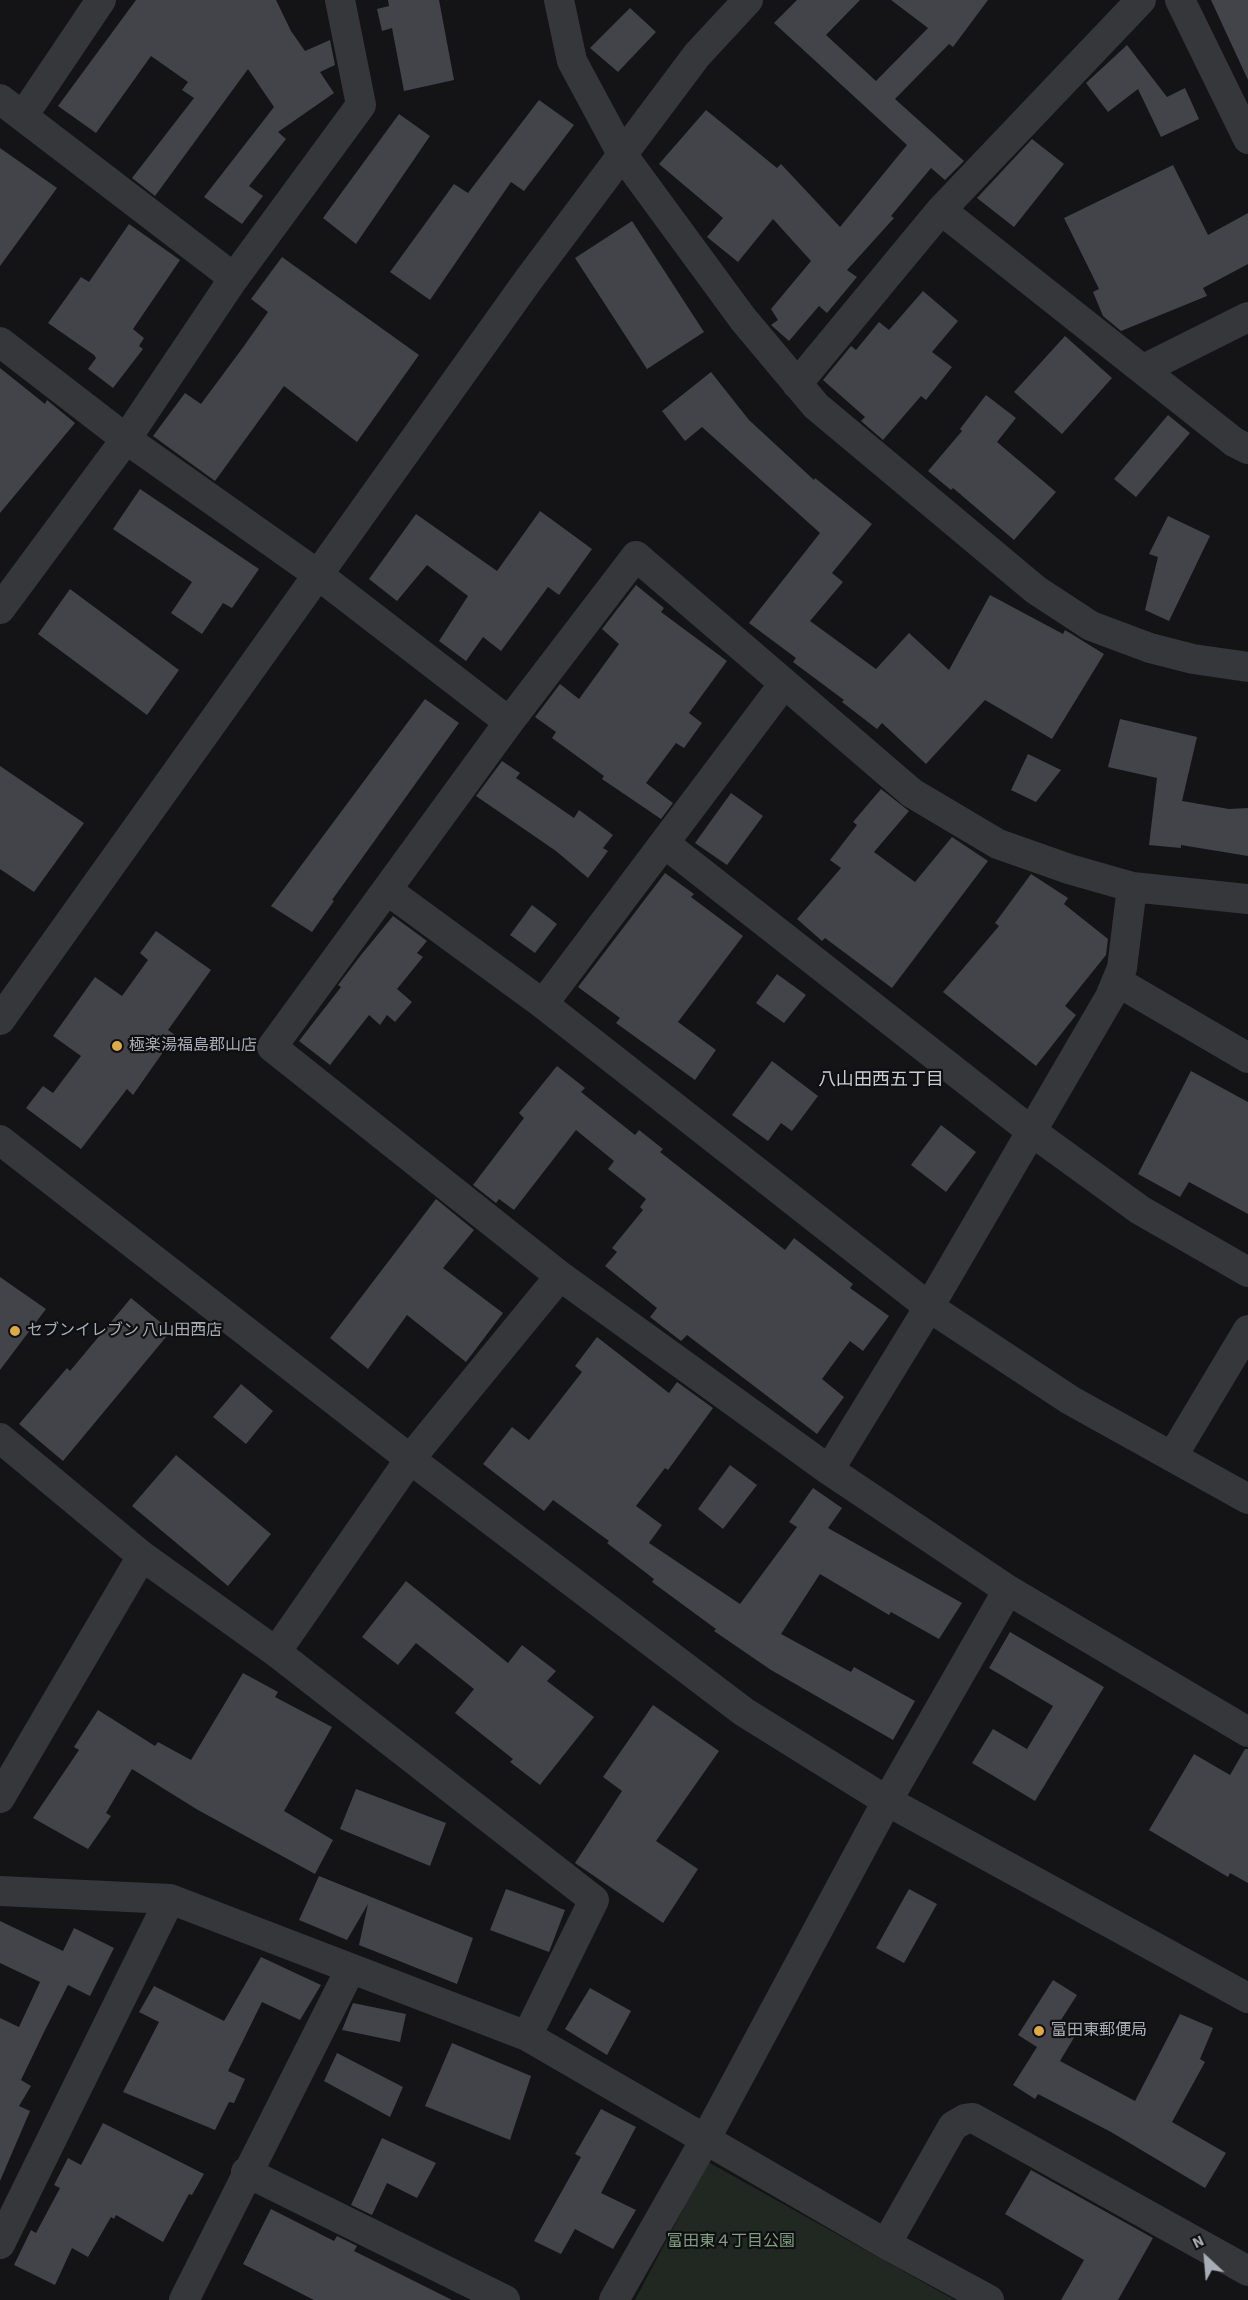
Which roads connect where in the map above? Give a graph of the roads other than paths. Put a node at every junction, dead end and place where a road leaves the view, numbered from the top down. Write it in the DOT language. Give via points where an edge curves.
graph roads {
  1 [pos="101,0"];
  2 [pos="340,0"];
  3 [pos="559,0"];
  4 [pos="748,0"];
  5 [pos="1141,0"];
  6 [pos="1180,0"];
  7 [pos="11,107"];
  8 [pos="1248,139"];
  9 [pos="622,154"];
  10 [pos="941,210"];
  11 [pos="234,278"];
  12 [pos="1248,317"];
  13 [pos="0,342"];
  14 [pos="1144,369"];
  15 [pos="797,384"];
  16 [pos="126,439"];
  17 [pos="1248,449"];
  18 [pos="317,574"];
  19 [pos="4,596"];
  20 [pos="1248,667"];
  21 [pos="783,685"];
  22 [pos="509,722"];
  23 [pos="664,843"];
  24 [pos="1132,886"];
  25 [pos="387,890"];
  26 [pos="1248,899"];
  27 [pos="1118,982"];
  28 [pos="543,1004"];
  29 [pos="0,1020"];
  30 [pos="1248,1058"];
  31 [pos="1031,1131"];
  32 [pos="0,1140"];
  33 [pos="1248,1272"];
  34 [pos="560,1276"];
  35 [pos="928,1307"];
  36 [pos="1248,1330"];
  37 [pos="0,1438"];
  38 [pos="1172,1457"];
  39 [pos="410,1459"];
  40 [pos="829,1470"];
  41 [pos="1248,1498"];
  42 [pos="142,1556"];
  43 [pos="1008,1590"];
  44 [pos="276,1652"];
  45 [pos="1248,1732"];
  46 [pos="0,1798"];
  47 [pos="887,1800"];
  48 [pos="0,1891"];
  49 [pos="170,1899"];
  50 [pos="350,1970"];
  51 [pos="1248,1998"];
  52 [pos="527,2036"];
  53 [pos="705,2140"];
  54 [pos="246,2172"];
  55 [pos="0,2244"];
  56 [pos="886,2244"];
  57 [pos="1248,2271"];
  58 [pos="184,2300"];
  59 [pos="506,2300"];
  60 [pos="614,2300"];
  61 [pos="989,2300"];
  1 -- 7 [label="street"];
  2 -- 11 [label="street" via="361,105"];
  3 -- 9 [label="street" via="572,62"];
  4 -- 9 [label="street" via="697,55"];
  5 -- 10 [label="street"];
  6 -- 8 [label="street"];
  7 -- 11 [label="street"];
  9 -- 15 [label="street" via="743,319"];
  9 -- 18 [label="street"];
  10 -- 14 [label="street"];
  10 -- 15 [label="street"];
  11 -- 16 [label="street"];
  12 -- 14 [label="street"];
  13 -- 16 [label="street"];
  14 -- 17 [label="street"];
  15 -- 20 [label="street" via="851,437 1036,590 1091,626 1150,648"];
  16 -- 18 [label="street"];
  16 -- 19 [label="street"];
  18 -- 22 [label="street"];
  18 -- 29 [label="street"];
  21 -- 22 [label="street" via="636,556"];
  21 -- 23 [label="street"];
  21 -- 24 [label="street" via="912,793 998,844"];
  22 -- 25 [label="street"];
  23 -- 28 [label="street"];
  23 -- 31 [label="street"];
  24 -- 26 [label="street"];
  24 -- 27 [label="street"];
  25 -- 28 [label="street"];
  25 -- 34 [label="street" via="272,1047"];
  27 -- 30 [label="street"];
  27 -- 31 [label="street"];
  28 -- 35 [label="street"];
  31 -- 33 [label="street" via="1140,1210"];
  31 -- 35 [label="street"];
  32 -- 39 [label="street"];
  34 -- 39 [label="street"];
  34 -- 40 [label="street"];
  35 -- 38 [label="street" via="1070,1400"];
  35 -- 40 [label="street"];
  36 -- 38 [label="street"];
  37 -- 42 [label="street"];
  38 -- 41 [label="street"];
  39 -- 44 [label="street"];
  39 -- 47 [label="street" via="744,1712"];
  40 -- 43 [label="street"];
  42 -- 44 [label="street"];
  42 -- 46 [label="street"];
  43 -- 45 [label="street"];
  43 -- 47 [label="street"];
  44 -- 52 [label="street" via="594,1900"];
  47 -- 51 [label="street"];
  47 -- 53 [label="street"];
  48 -- 49 [label="street"];
  49 -- 50 [label="street"];
  49 -- 55 [label="street"];
  50 -- 52 [label="street"];
  50 -- 54 [label="street"];
  52 -- 53 [label="street"];
  53 -- 56 [label="street"];
  53 -- 60 [label="street"];
  54 -- 58 [label="street"];
  54 -- 59 [label="street"];
  56 -- 57 [label="street" via="954,2126 973,2118"];
  56 -- 61 [label="street"];
}
